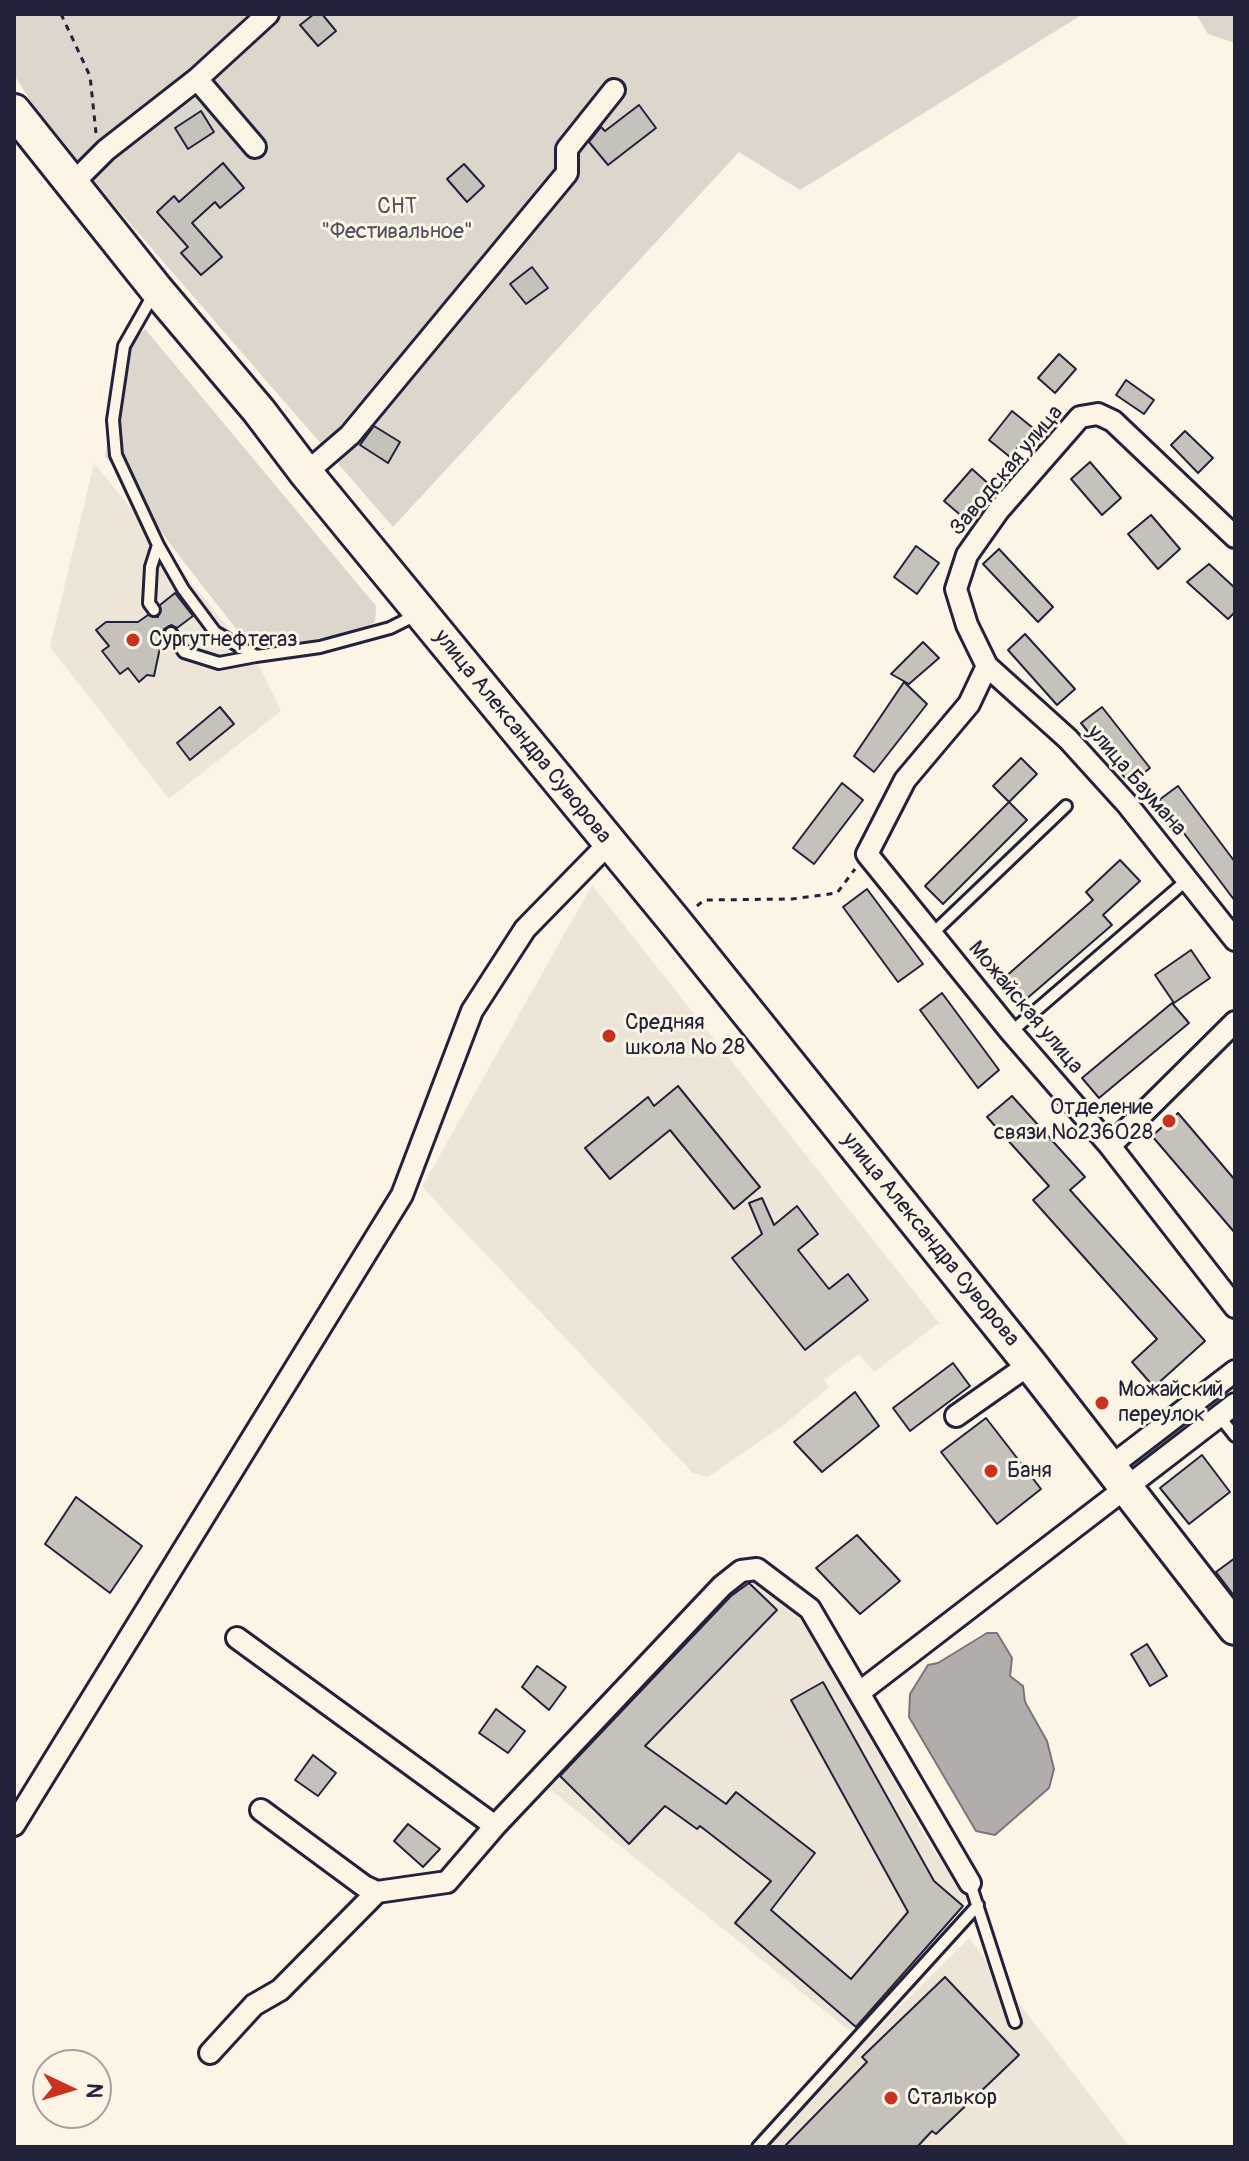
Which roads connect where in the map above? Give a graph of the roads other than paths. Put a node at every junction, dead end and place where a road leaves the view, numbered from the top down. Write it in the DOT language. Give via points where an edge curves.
graph roads {
  1 [pos="268,14"];
  2 [pos="197,79"];
  3 [pos="614,90"];
  4 [pos="14,111"];
  5 [pos="255,147"];
  6 [pos="73,183"];
  7 [pos="156,289"];
  8 [pos="306,473"];
  9 [pos="1235,537"];
  10 [pos="158,545"];
  11 [pos="154,610"];
  12 [pos="421,613"];
  13 [pos="171,633"];
  14 [pos="256,656"];
  15 [pos="987,666"];
  16 [pos="1066,806"];
  17 [pos="609,843"];
  18 [pos="1187,880"];
  19 [pos="932,934"];
  20 [pos="1235,940"];
  21 [pos="1234,1024"];
  22 [pos="1011,1032"];
  23 [pos="1110,1146"];
  24 [pos="1235,1307"];
  25 [pos="1030,1364"];
  26 [pos="1235,1371"];
  27 [pos="1227,1410"];
  28 [pos="956,1416"];
  29 [pos="1235,1436"];
  30 [pos="1118,1477"];
  31 [pos="1235,1628"];
  32 [pos="237,1638"];
  33 [pos="860,1692"];
  34 [pos="261,1810"];
  35 [pos="14,1825"];
  36 [pos="495,1826"];
  37 [pos="970,1883"];
  38 [pos="377,1892"];
  39 [pos="978,1905"];
  40 [pos="1015,2022"];
  41 [pos="210,2053"];
  42 [pos="758,2147"];
  1 -- 2 [label="street"];
  2 -- 5 [label="street"];
  2 -- 6 [label="street"];
  3 -- 8 [label="street" via="567,149 567,173 350,435"];
  4 -- 6 [label="main road, улица Александра Суворова"];
  6 -- 7 [label="main road, улица Александра Суворова"];
  7 -- 8 [label="main road, улица Александра Суворова"];
  7 -- 10 [label="lane" via="124,346 113,420 116,455"];
  8 -- 12 [label="main road, улица Александра Суворова"];
  9 -- 15 [label="street, Заводская улица" via="1113,421 1098,414 1080,417 967,555 956,589"];
  10 -- 11 [label="lane" via="151,567 149,603"];
  10 -- 14 [label="lane" via="215,632"];
  12 -- 14 [label="lane" via="390,628 320,647"];
  12 -- 17 [label="main road, улица Александра Суворова"];
  13 -- 14 [label="lane" via="184,652 219,663"];
  15 -- 18 [label="street, улица Баумана" via="1068,739"];
  15 -- 19 [label="street, Можайская улица" via="969,704 905,780 867,854"];
  16 -- 19 [label="lane"];
  17 -- 25 [label="main road, улица Александра Суворова"];
  17 -- 35 [label="street" via="525,929 472,1011 402,1195"];
  18 -- 20 [label="street, улица Баумана"];
  18 -- 22 [label="lane"];
  19 -- 22 [label="street, Можайская улица"];
  21 -- 23 [label="street"];
  22 -- 23 [label="street, Можайская улица"];
  23 -- 24 [label="street, Можайская улица"];
  25 -- 28 [label="street, улица Александра Суворова"];
  25 -- 30 [label="main road, улица Александра Суворова"];
  26 -- 30 [label="street"];
  27 -- 29 [label="lane"];
  27 -- 30 [label="street"];
  30 -- 31 [label="main road, улица Александра Суворова"];
  30 -- 33 [label="street"];
  32 -- 36 [label="street"];
  33 -- 36 [label="street" via="810,1609 757,1569 741,1571"];
  33 -- 37 [label="street"];
  34 -- 38 [label="street"];
  36 -- 38 [label="street" via="447,1882"];
  37 -- 39 [label="lane"];
  38 -- 41 [label="street" via="280,1990 254,2005"];
  39 -- 40 [label="lane"];
  39 -- 42 [label="lane"];
}
